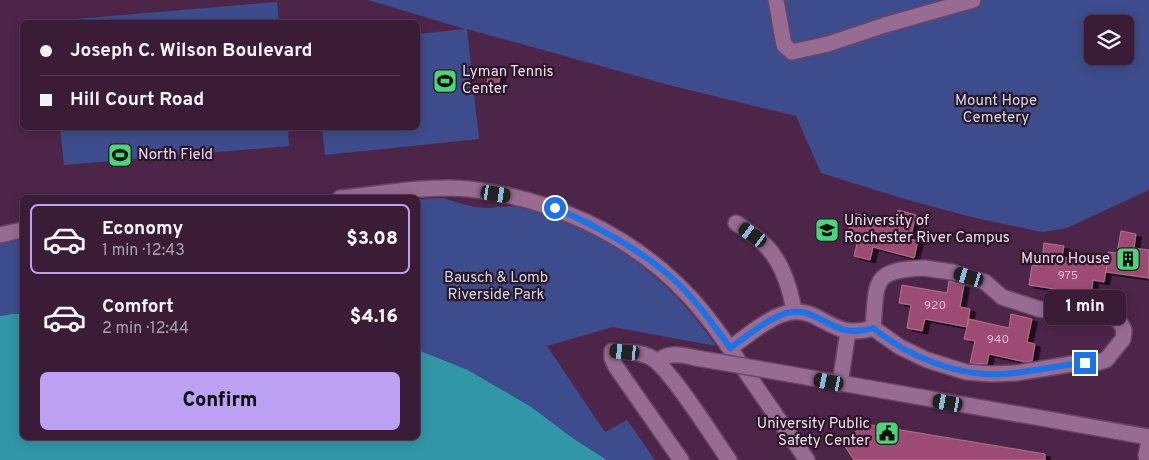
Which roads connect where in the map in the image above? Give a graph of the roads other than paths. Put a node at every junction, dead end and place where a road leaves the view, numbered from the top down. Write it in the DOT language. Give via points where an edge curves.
graph roads {
  1 [pos="776,0"];
  2 [pos="973,0"];
  3 [pos="371,195"];
  4 [pos="736,222"];
  5 [pos="20,230"];
  6 [pos="0,234"];
  7 [pos="794,311"];
  8 [pos="873,328"];
  9 [pos="848,332"];
  10 [pos="730,348"];
  11 [pos="657,362"];
  12 [pos="840,384"];
  13 [pos="1149,437"];
  14 [pos="1149,442"];
  15 [pos="681,460"];
  16 [pos="729,460"];
  17 [pos="807,460"];
  18 [pos="1147,460"];
  1 -- 2 [label="street" via="784,45 792,52"];
  3 -- 10 [label="street" via="468,189 555,208 592,224 665,272 699,306"];
  4 -- 7 [label="street" via="773,254 788,287"];
  5 -- 6 [label="street"];
  7 -- 9 [label="street"];
  7 -- 10 [label="street" via="772,320"];
  8 -- 8 [label="street" via="900,348 927,360 966,372 997,374 1106,360 1123,339 1124,330 1112,316 1039,309 1002,297 985,282 924,268 894,270 880,280"];
  8 -- 9 [label="street"];
  9 -- 12 [label="street"];
  10 -- 17 [label="street"];
  11 -- 12 [label="street, bridge" via="670,354"];
  11 -- 15 [label="street" via="644,355 612,351 613,362 619,372"];
  11 -- 16 [label="street"];
  12 -- 13 [label="street"];
  14 -- 18 [label="street"];
}
